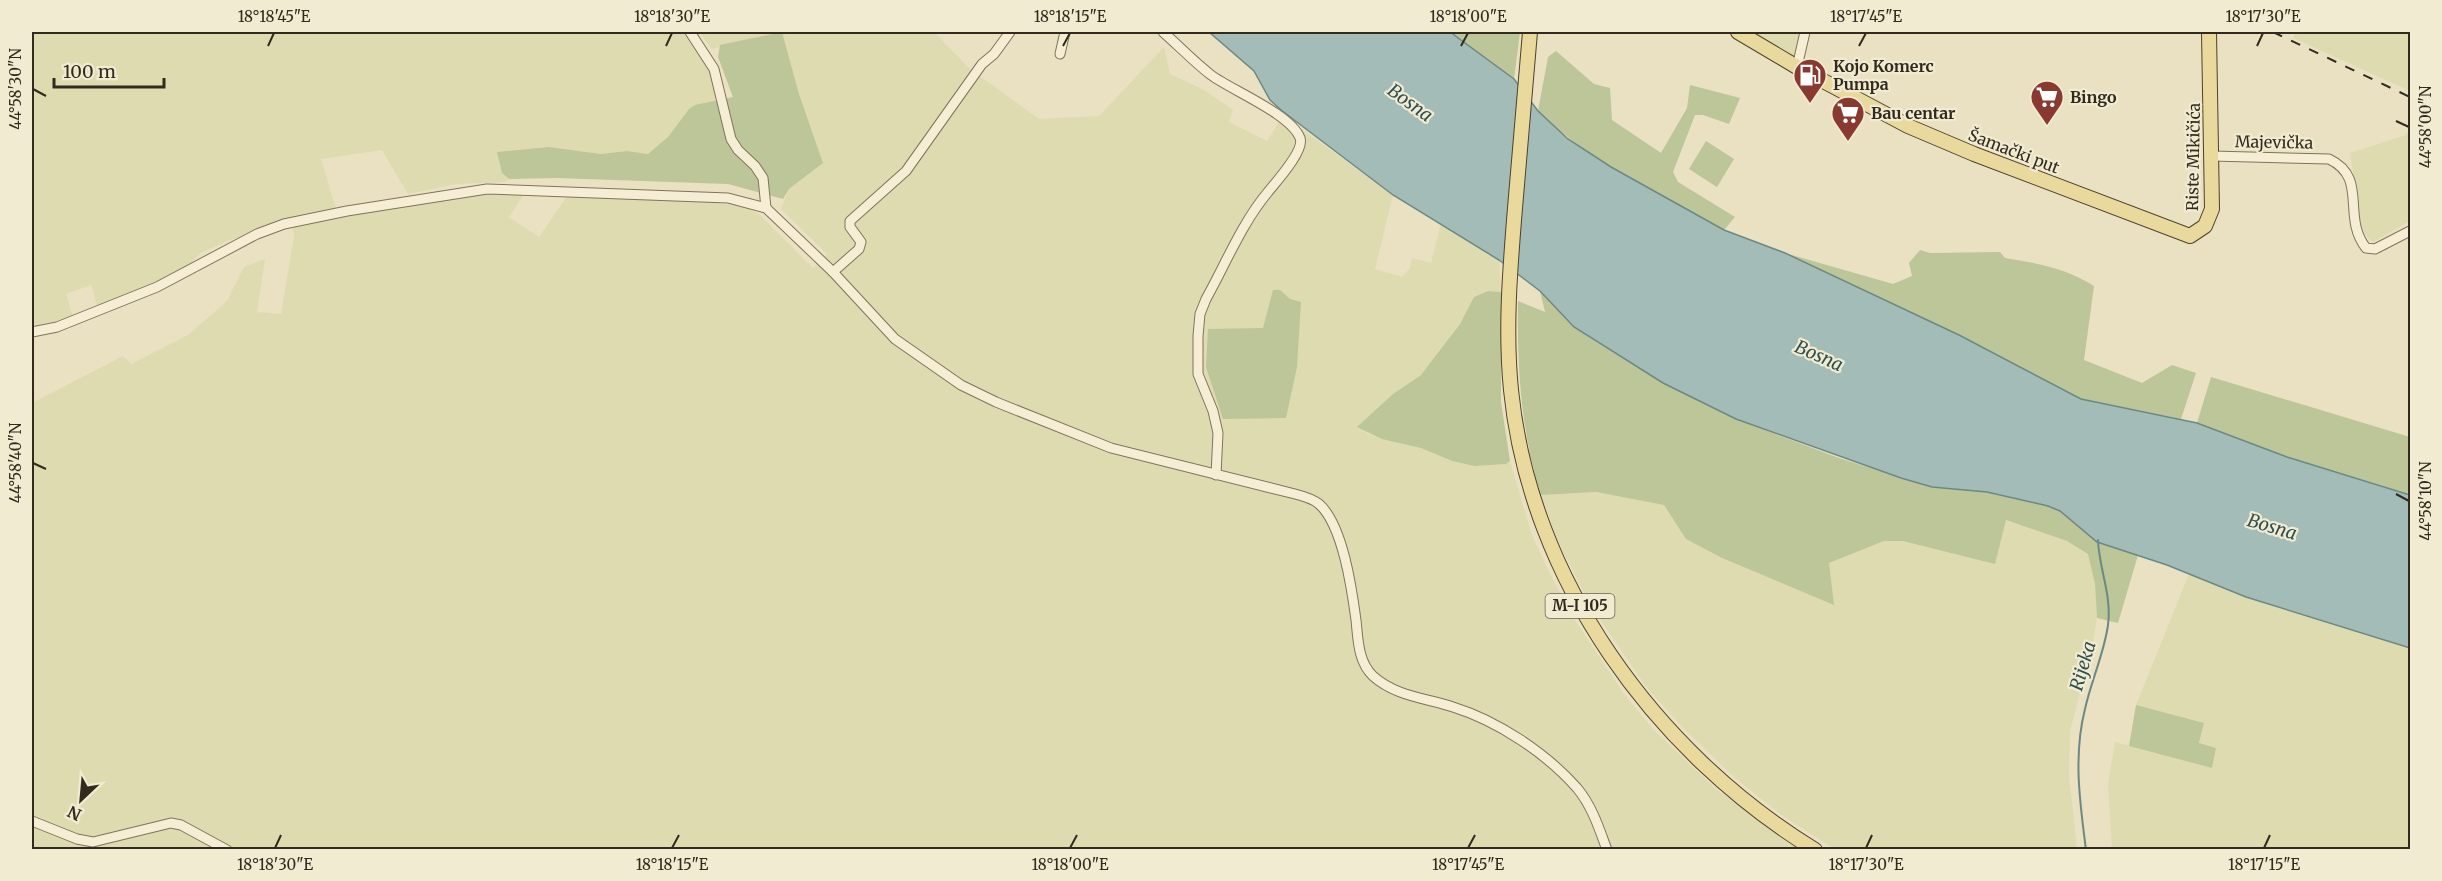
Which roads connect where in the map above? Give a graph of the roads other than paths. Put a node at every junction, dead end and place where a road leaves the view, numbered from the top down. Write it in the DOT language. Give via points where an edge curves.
graph roads {
  1 [pos="690,32"];
  2 [pos="1010,32"];
  3 [pos="1065,32"];
  4 [pos="1163,32"];
  5 [pos="1530,32"];
  6 [pos="1738,32"];
  7 [pos="1805,32"];
  8 [pos="2209,32"];
  9 [pos="1060,54"];
  10 [pos="1797,67"];
  11 [pos="2212,156"];
  12 [pos="766,208"];
  13 [pos="2155,224"];
  14 [pos="2410,231"];
  15 [pos="833,272"];
  16 [pos="32,332"];
  17 [pos="1216,476"];
  18 [pos="32,821"];
  19 [pos="227,849"];
  20 [pos="1607,849"];
  21 [pos="1815,849"];
  1 -- 12 [label="street" via="714,69 731,139 763,178"];
  2 -- 15 [label="street" via="982,64 906,171 850,221 861,242 859,249"];
  3 -- 9 [label="street"];
  4 -- 17 [label="street" via="1212,76 1251,97 1300,137 1285,171 1257,205 1200,314 1198,374 1218,433"];
  5 -- 21 [label="main road, M-I 105" via="1510,276 1509,358 1517,435 1541,523 1576,598 1619,668 1676,737 1731,789"];
  6 -- 10 [label="main road, Šamački put"];
  7 -- 10 [label="street"];
  8 -- 11 [label="main road, Riste Mikičića"];
  10 -- 13 [label="main road, Šamački put" via="1908,126"];
  11 -- 13 [label="main road, Riste Mikičića" via="2212,209 2205,226 2190,236"];
  11 -- 14 [label="street, Majevička" via="2329,159 2343,166 2351,180 2355,230 2366,248 2375,249"];
  12 -- 15 [label="street"];
  12 -- 16 [label="street" via="728,198 674,195 487,189 454,192 284,224 149,291 57,327"];
  15 -- 17 [label="street" via="895,339 961,385 1111,448"];
  17 -- 20 [label="street" via="1318,503 1338,539 1353,597 1360,651 1370,674 1397,691 1471,712 1550,763 1588,804"];
  18 -- 19 [label="street" via="93,842 171,823"];
}
